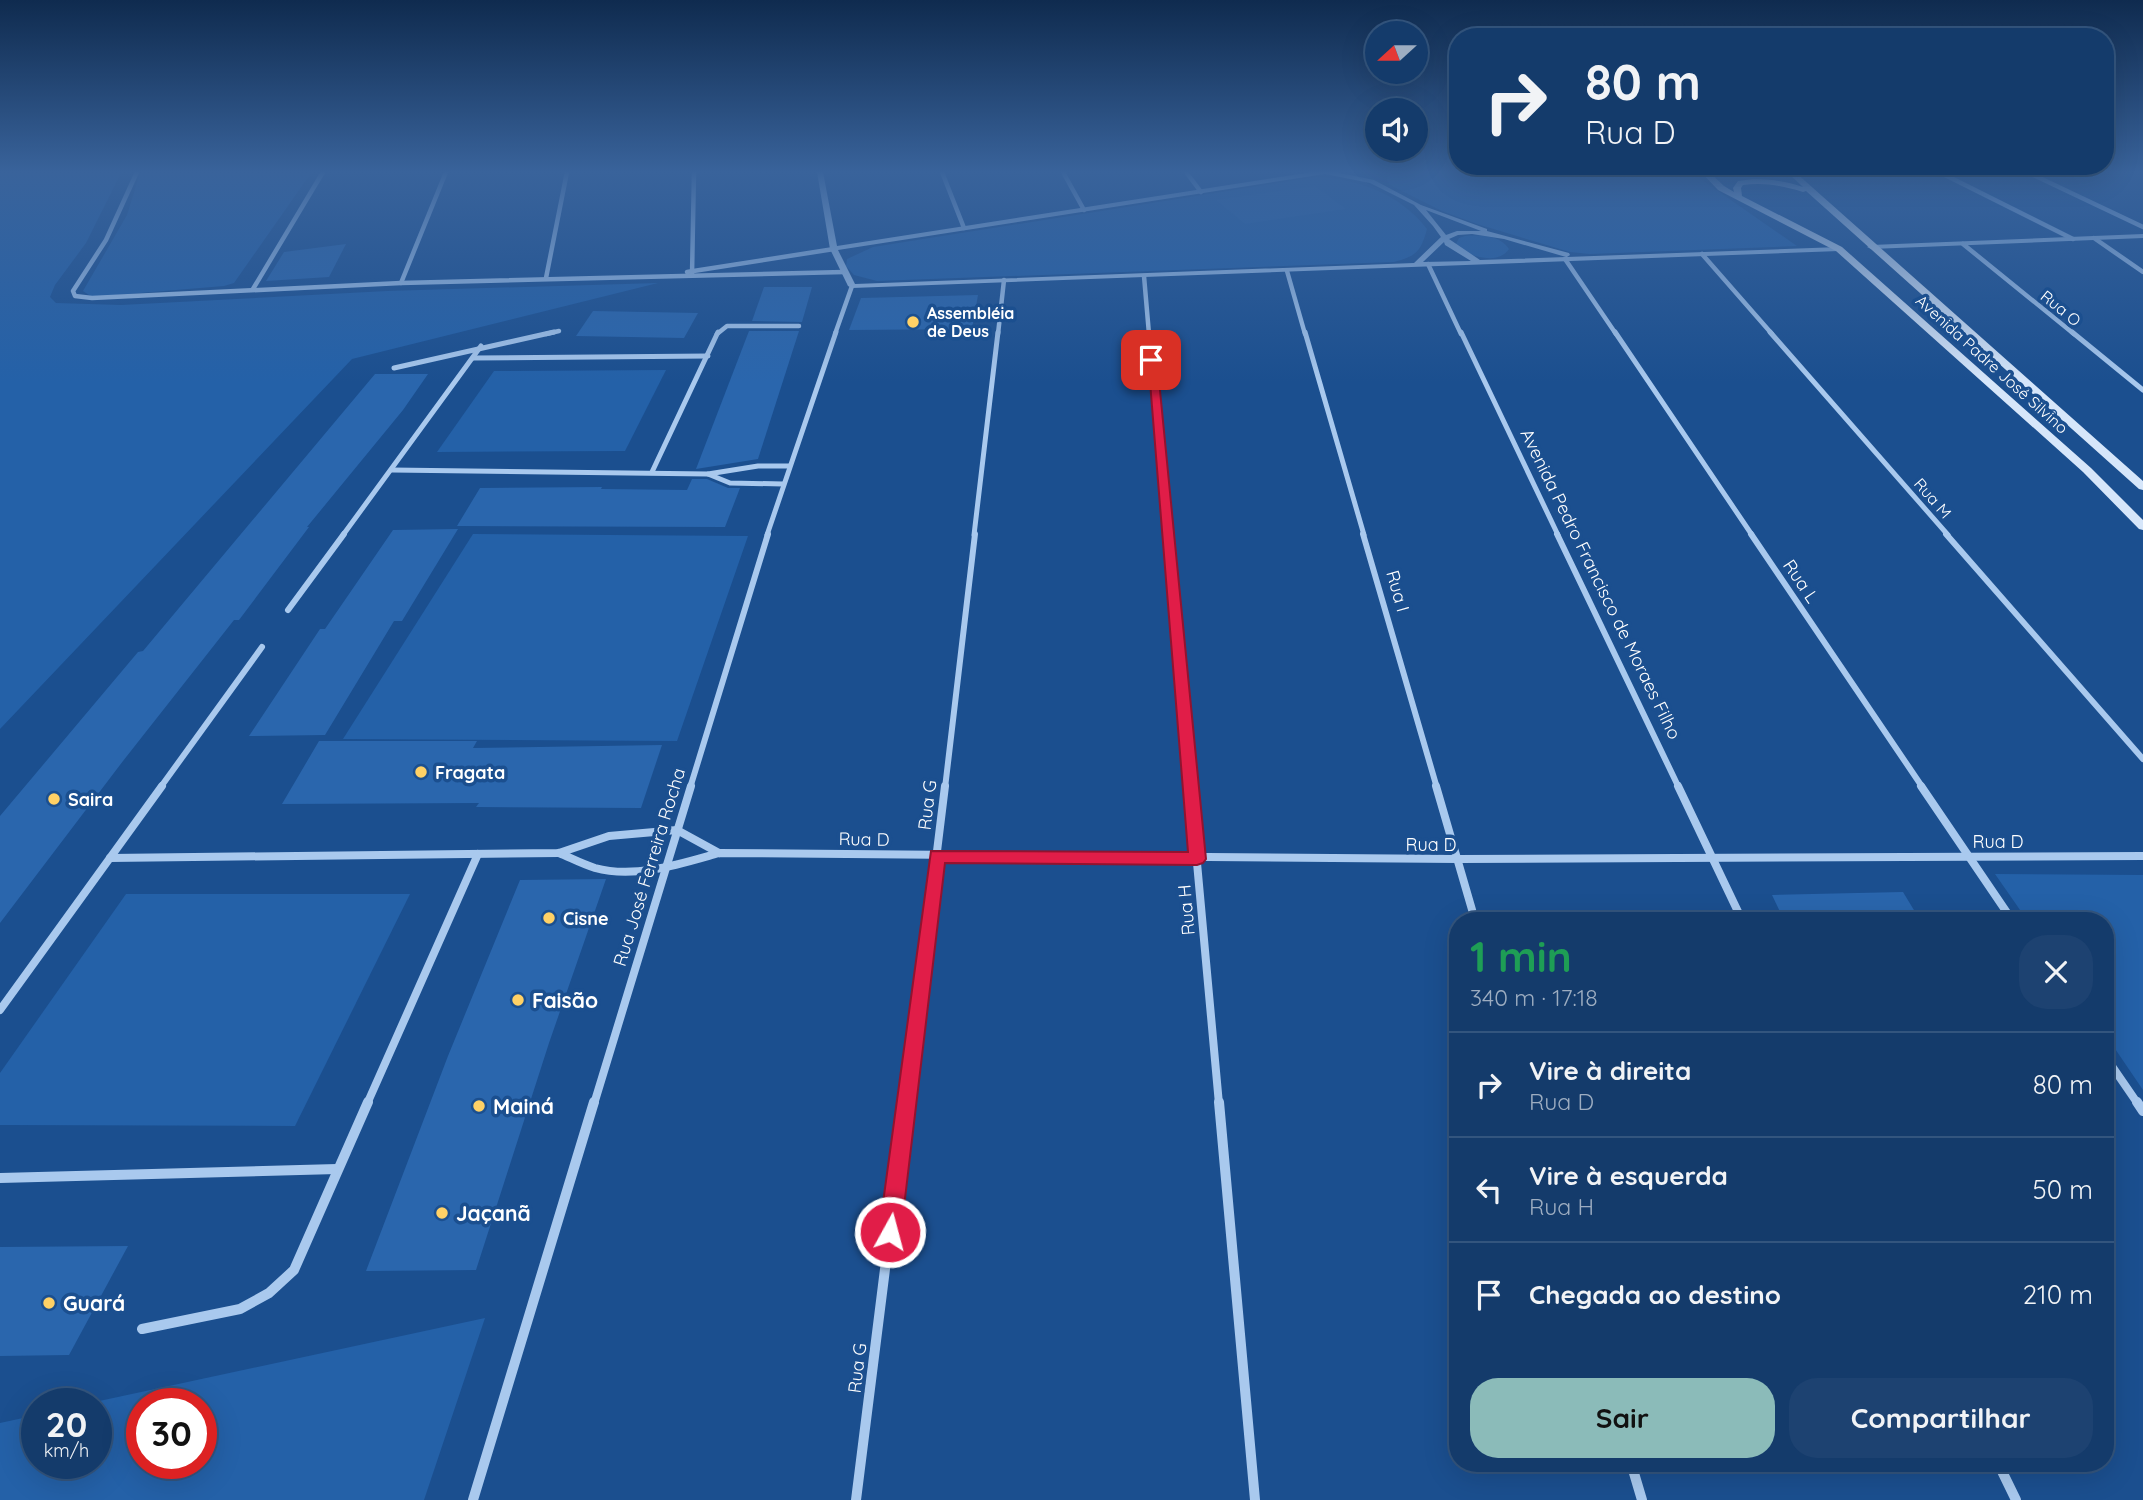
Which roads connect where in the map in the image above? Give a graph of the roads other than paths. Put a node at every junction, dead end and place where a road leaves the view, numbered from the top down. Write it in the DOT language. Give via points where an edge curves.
graph roads {
  1 [pos="105,242"];
  2 [pos="281,242"];
  3 [pos="418,242"];
  4 [pos="554,242"];
  5 [pos="693,242"];
  6 [pos="833,242"];
  7 [pos="877,242"];
  8 [pos="1440,242"];
  9 [pos="1447,242"];
  10 [pos="1511,242"];
  11 [pos="1524,242"];
  12 [pos="1825,242"];
  13 [pos="1866,242"];
  14 [pos="2008,242"];
  15 [pos="2100,242"];
  16 [pos="1964,244"];
  17 [pos="1871,247"];
  18 [pos="834,249"];
  19 [pos="1839,249"];
  20 [pos="1702,254"];
  21 [pos="1587,258"];
  22 [pos="1565,259"];
  23 [pos="1512,261"];
  24 [pos="1481,262"];
  25 [pos="1417,264"];
  26 [pos="1428,264"];
  27 [pos="1287,271"];
  28 [pos="844,272"];
  29 [pos="2143,272"];
  30 [pos="692,274"];
  31 [pos="1144,276"];
  32 [pos="546,278"];
  33 [pos="1004,280"];
  34 [pos="401,283"];
  35 [pos="852,286"];
  36 [pos="253,289"];
  37 [pos="799,326"];
  38 [pos="559,331"];
  39 [pos="481,346"];
  40 [pos="708,356"];
  41 [pos="473,358"];
  42 [pos="394,368"];
  43 [pos="2143,390"];
  44 [pos="789,466"];
  45 [pos="392,470"];
  46 [pos="652,472"];
  47 [pos="708,474"];
  48 [pos="783,484"];
  49 [pos="2143,487"];
  50 [pos="2143,527"];
  51 [pos="288,610"];
  52 [pos="262,647"];
  53 [pos="2143,760"];
  54 [pos="677,830"];
  55 [pos="559,853"];
  56 [pos="719,853"];
  57 [pos="478,854"];
  58 [pos="937,856"];
  59 [pos="2143,856"];
  60 [pos="1712,857"];
  61 [pos="1968,857"];
  62 [pos="110,858"];
  63 [pos="1197,859"];
  64 [pos="1458,859"];
  65 [pos="664,868"];
  66 [pos="1473,912"];
  67 [pos="1738,912"];
  68 [pos="2006,912"];
  69 [pos="0,1010"];
  70 [pos="2114,1069"];
  71 [pos="2143,1111"];
  72 [pos="337,1169"];
  73 [pos="0,1178"];
  74 [pos="142,1329"];
  75 [pos="1634,1472"];
  76 [pos="2002,1472"];
  77 [pos="473,1500"];
  78 [pos="856,1500"];
  79 [pos="1255,1500"];
  80 [pos="1642,1500"];
  81 [pos="2016,1500"];
  1 -- 36 [label="street" via="77,282 75,296"];
  2 -- 36 [label="street"];
  3 -- 34 [label="street"];
  4 -- 32 [label="street"];
  5 -- 30 [label="street"];
  6 -- 18 [label="street"];
  7 -- 18 [label="street"];
  8 -- 25 [label="street"];
  9 -- 24 [label="street"];
  10 -- 23 [label="street" via="1518,246"];
  11 -- 21 [label="street"];
  12 -- 19 [label="main road, Avenida Padre José Silvino"];
  13 -- 17 [label="main road, Avenida Padre José Silvino"];
  14 -- 16 [label="street"];
  15 -- 29 [label="street"];
  16 -- 17 [label="street"];
  16 -- 43 [label="street, Rua O"];
  17 -- 49 [label="main road, Avenida Padre José Silvino"];
  18 -- 28 [label="street"];
  18 -- 30 [label="street"];
  19 -- 20 [label="street"];
  19 -- 50 [label="main road, Avenida Padre José Silvino" via="2087,470"];
  20 -- 21 [label="street"];
  20 -- 53 [label="street, Rua M"];
  21 -- 22 [label="street"];
  22 -- 23 [label="street"];
  22 -- 61 [label="street, Rua L"];
  23 -- 24 [label="street"];
  24 -- 26 [label="street"];
  25 -- 26 [label="street"];
  25 -- 27 [label="street"];
  26 -- 60 [label="street, Avenida Pedro Francisco de Moraes Filho"];
  27 -- 31 [label="street"];
  27 -- 64 [label="street, Rua I"];
  28 -- 30 [label="street"];
  28 -- 35 [label="street"];
  30 -- 32 [label="street"];
  31 -- 33 [label="street"];
  31 -- 63 [label="street, Rua H"];
  32 -- 34 [label="street"];
  33 -- 35 [label="street"];
  33 -- 58 [label="street, Rua G"];
  34 -- 36 [label="street"];
  35 -- 44 [label="street, Rua José Ferreira Rocha"];
  37 -- 40 [label="street" via="722,328"];
  38 -- 39 [label="street"];
  39 -- 41 [label="street"];
  39 -- 42 [label="street"];
  40 -- 41 [label="street"];
  40 -- 46 [label="street"];
  41 -- 45 [label="street"];
  44 -- 47 [label="street"];
  44 -- 48 [label="street, Rua José Ferreira Rocha"];
  45 -- 46 [label="street"];
  45 -- 51 [label="street"];
  46 -- 47 [label="street"];
  47 -- 48 [label="street" via="730,483"];
  48 -- 54 [label="street, Rua José Ferreira Rocha"];
  52 -- 62 [label="street"];
  54 -- 55 [label="street" via="609,836"];
  54 -- 56 [label="street, Rua D"];
  54 -- 65 [label="street, Rua José Ferreira Rocha"];
  55 -- 57 [label="street"];
  55 -- 65 [label="street, Rua D" via="597,869"];
  56 -- 58 [label="street, Rua D"];
  56 -- 65 [label="street, Rua D"];
  57 -- 62 [label="street"];
  57 -- 72 [label="street"];
  58 -- 63 [label="street, Rua D"];
  58 -- 78 [label="street, Rua G"];
  59 -- 61 [label="street, Rua D"];
  60 -- 61 [label="street, Rua D"];
  60 -- 64 [label="street, Rua D"];
  60 -- 67 [label="street, Avenida Pedro Francisco de Moraes Filho"];
  61 -- 68 [label="street, Rua L"];
  62 -- 69 [label="street"];
  63 -- 64 [label="street, Rua D"];
  63 -- 79 [label="street, Rua H"];
  64 -- 66 [label="street, Rua I"];
  65 -- 77 [label="street, Rua José Ferreira Rocha"];
  70 -- 71 [label="street"];
  72 -- 73 [label="street"];
  72 -- 74 [label="street" via="294,1270 269,1293 240,1309"];
  75 -- 80 [label="street"];
  76 -- 81 [label="street"];
}
